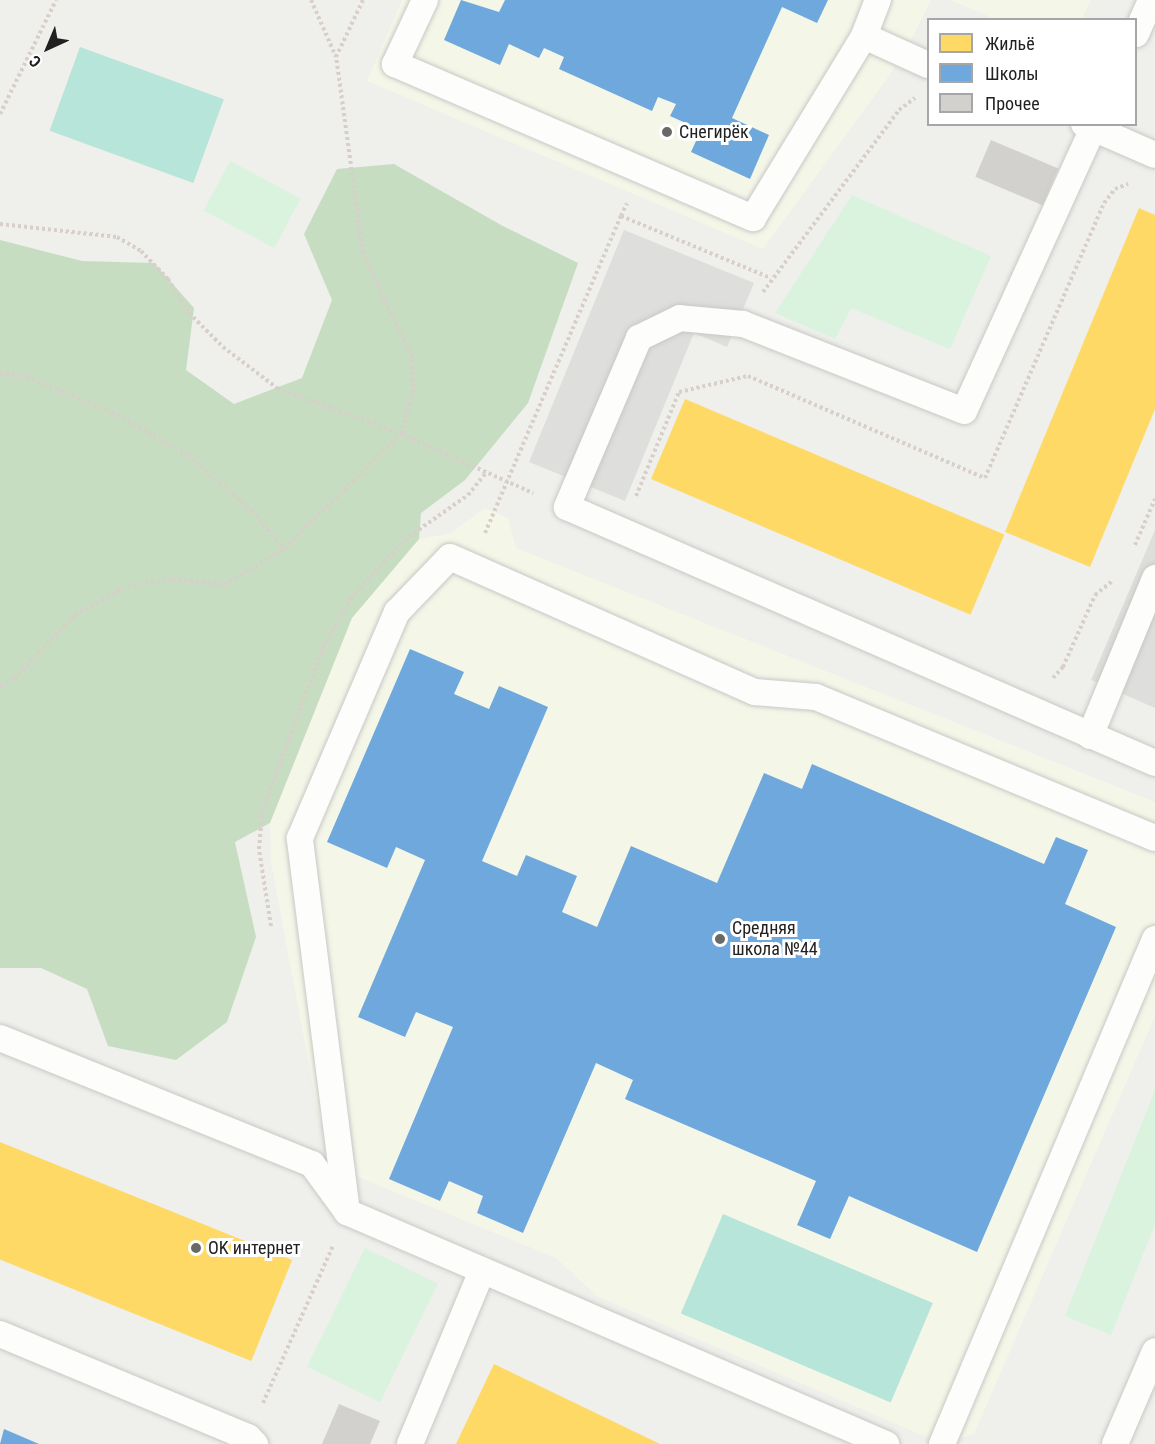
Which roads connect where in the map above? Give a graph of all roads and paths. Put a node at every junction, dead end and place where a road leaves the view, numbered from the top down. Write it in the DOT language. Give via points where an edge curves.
graph roads {
  1 [pos="56,0"];
  2 [pos="311,0"];
  3 [pos="363,0"];
  4 [pos="425,0"];
  5 [pos="878,0"];
  6 [pos="1151,0"];
  7 [pos="1137,32"];
  8 [pos="864,36"];
  9 [pos="336,57"];
  10 [pos="927,65"];
  11 [pos="921,93"];
  12 [pos="0,114"];
  13 [pos="1091,126"];
  14 [pos="1155,155"];
  15 [pos="1135,182"];
  16 [pos="0,224"];
  17 [pos="743,324"];
  18 [pos="0,373"];
  19 [pos="401,434"];
  20 [pos="505,481"];
  21 [pos="1155,499"];
  22 [pos="636,500"];
  23 [pos="567,507"];
  24 [pos="493,511"];
  25 [pos="284,549"];
  26 [pos="1133,550"];
  27 [pos="1117,576"];
  28 [pos="1155,578"];
  29 [pos="1044,680"];
  30 [pos="0,686"];
  31 [pos="1090,736"];
  32 [pos="1155,763"];
  33 [pos="1155,838"];
  34 [pos="1155,939"];
  35 [pos="0,1038"];
  36 [pos="347,1212"];
  37 [pos="482,1271"];
  38 [pos="0,1335"];
  39 [pos="1155,1352"];
  40 [pos="252,1440"];
  41 [pos="410,1444"];
  42 [pos="886,1444"];
  43 [pos="942,1444"];
  44 [pos="1115,1444"];
  1 -- 12 [label="path"];
  2 -- 9 [label="path"];
  3 -- 9 [label="path"];
  4 -- 8 [label="lane" via="396,64 753,218"];
  5 -- 8 [label="lane"];
  6 -- 7 [label="lane"];
  8 -- 10 [label="lane"];
  9 -- 19 [label="path" via="363,253 412,358 413,393"];
  11 -- 17 [label="path" via="899,110 771,278"];
  13 -- 14 [label="lane"];
  13 -- 17 [label="lane" via="964,411"];
  15 -- 22 [label="path" via="1114,189 1104,203 985,478 748,376 680,392"];
  16 -- 19 [label="path" via="117,237 155,265 189,313 223,347 277,388"];
  17 -- 23 [label="lane" via="680,318 639,338"];
  18 -- 25 [label="path" via="27,377 112,412 187,455 252,511"];
  19 -- 20 [label="path"];
  19 -- 25 [label="path"];
  20 -- 23 [label="path"];
  20 -- 24 [label="path"];
  21 -- 26 [label="path"];
  23 -- 31 [label="lane"];
  25 -- 30 [label="path" via="224,585 172,579 127,585 75,615 14,679"];
  27 -- 29 [label="path" via="1095,596 1063,667 1052,679"];
  28 -- 31 [label="lane"];
  31 -- 32 [label="lane"];
  33 -- 36 [label="lane" via="816,697 755,692 450,557 397,612 300,838"];
  34 -- 43 [label="lane"];
  35 -- 36 [label="lane" via="312,1164"];
  36 -- 37 [label="lane"];
  36 -- 40 [label="path"];
  37 -- 41 [label="lane"];
  37 -- 42 [label="lane"];
  38 -- 40 [label="lane"];
  39 -- 44 [label="lane"];
}
